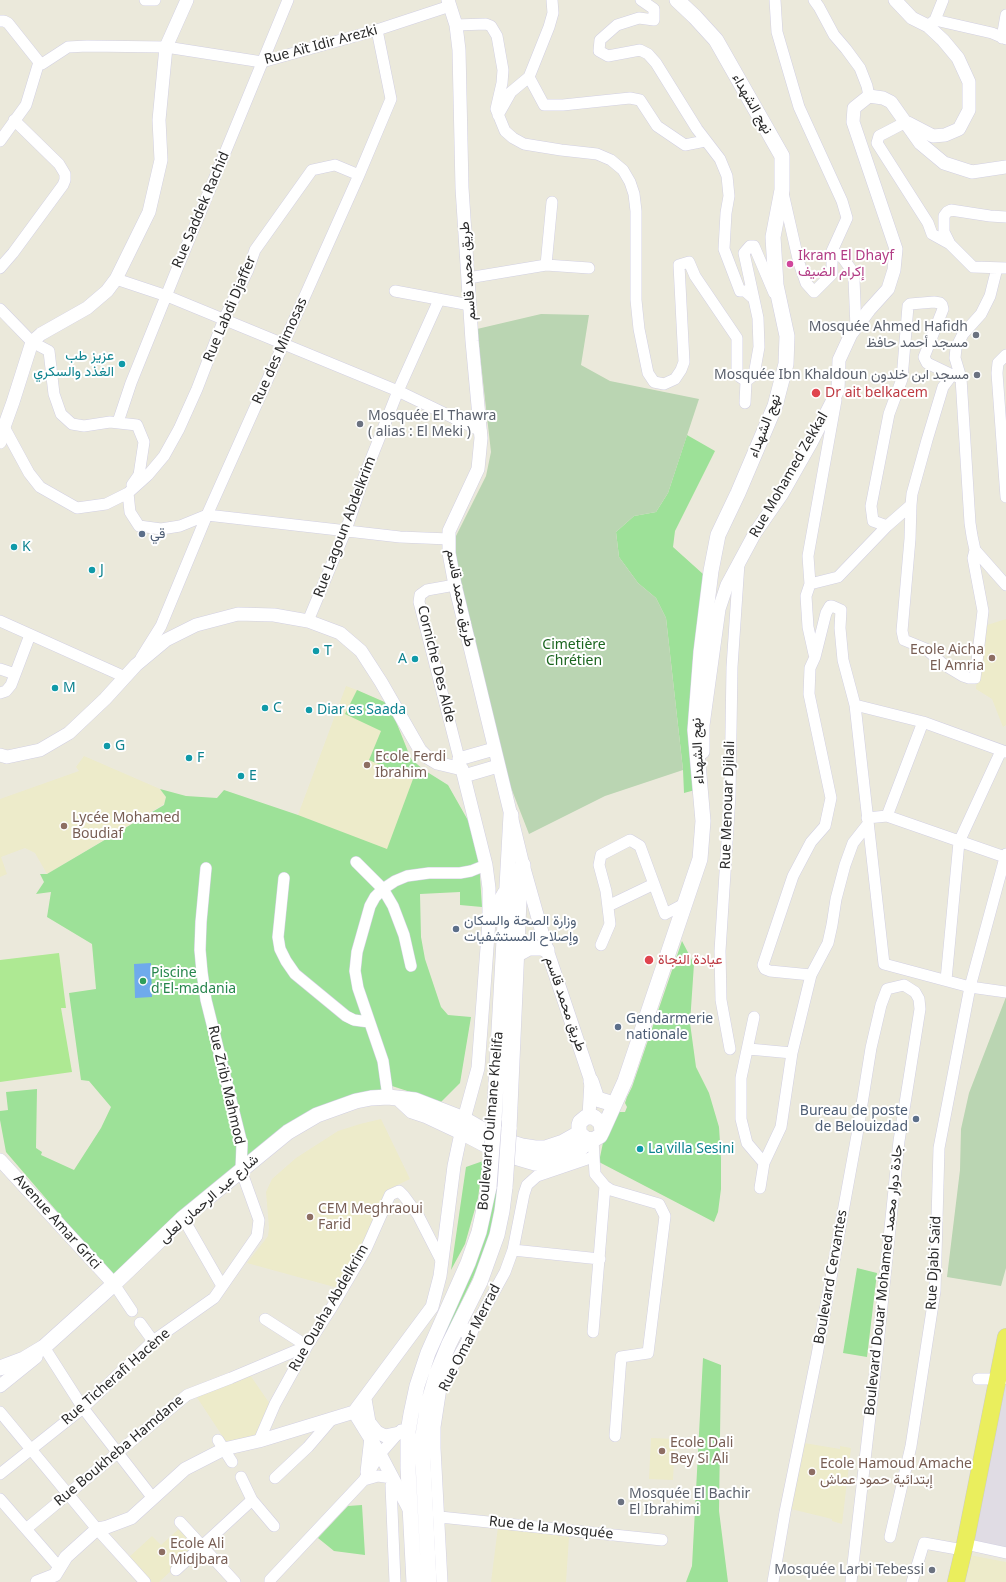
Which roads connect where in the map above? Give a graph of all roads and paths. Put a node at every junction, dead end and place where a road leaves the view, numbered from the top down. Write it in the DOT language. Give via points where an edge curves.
graph roads {
  1 [pos="144,0"];
  2 [pos="155,0"];
  3 [pos="187,0"];
  4 [pos="288,0"];
  5 [pos="552,0"];
  6 [pos="642,0"];
  7 [pos="677,0"];
  8 [pos="775,0"];
  9 [pos="814,0"];
  10 [pos="895,0"];
  11 [pos="943,0"];
  12 [pos="449,3"];
  13 [pos="1006,15"];
  14 [pos="0,21"];
  15 [pos="931,23"];
  16 [pos="456,25"];
  17 [pos="377,30"];
  18 [pos="1004,39"];
  19 [pos="166,47"];
  20 [pos="39,62"];
  21 [pos="262,62"];
  22 [pos="529,77"];
  23 [pos="870,96"];
  24 [pos="497,116"];
  25 [pos="14,120"];
  26 [pos="906,122"];
  27 [pos="0,141"];
  28 [pos="705,141"];
  29 [pos="1006,167"];
  30 [pos="359,175"];
  31 [pos="782,190"];
  32 [pos="552,202"];
  33 [pos="1006,217"];
  34 [pos="950,244"];
  35 [pos="832,252"];
  36 [pos="546,265"];
  37 [pos="0,268"];
  38 [pos="589,268"];
  39 [pos="1002,268"];
  40 [pos="468,278"];
  41 [pos="116,279"];
  42 [pos="395,291"];
  43 [pos="167,296"];
  44 [pos="753,298"];
  45 [pos="439,300"];
  46 [pos="470,305"];
  47 [pos="0,309"];
  48 [pos="781,309"];
  49 [pos="224,319"];
  50 [pos="856,328"];
  51 [pos="32,342"];
  52 [pos="283,343"];
  53 [pos="1006,355"];
  54 [pos="956,377"];
  55 [pos="746,381"];
  56 [pos="838,390"];
  57 [pos="398,391"];
  58 [pos="744,403"];
  59 [pos="118,422"];
  60 [pos="4,427"];
  61 [pos="481,431"];
  62 [pos="0,442"];
  63 [pos="128,493"];
  64 [pos="1006,497"];
  65 [pos="911,505"];
  66 [pos="207,515"];
  67 [pos="886,526"];
  68 [pos="346,530"];
  69 [pos="449,539"];
  70 [pos="976,550"];
  71 [pos="739,560"];
  72 [pos="810,584"];
  73 [pos="455,585"];
  74 [pos="1006,585"];
  75 [pos="0,621"];
  76 [pos="308,621"];
  77 [pos="30,635"];
  78 [pos="815,657"];
  79 [pos="136,665"];
  80 [pos="0,669"];
  81 [pos="15,674"];
  82 [pos="125,678"];
  83 [pos="0,693"];
  84 [pos="855,705"];
  85 [pos="923,722"];
  86 [pos="494,749"];
  87 [pos="1004,751"];
  88 [pos="0,755"];
  89 [pos="498,766"];
  90 [pos="462,768"];
  91 [pos="702,808"];
  92 [pos="511,814"];
  93 [pos="887,816"];
  94 [pos="867,821"];
  95 [pos="959,842"];
  96 [pos="1005,856"];
  97 [pos="356,862"];
  98 [pos="486,865"];
  99 [pos="206,868"];
  100 [pos="515,877"];
  101 [pos="284,878"];
  102 [pos="654,884"];
  103 [pos="383,889"];
  104 [pos="686,903"];
  105 [pos="608,906"];
  106 [pos="489,921"];
  107 [pos="601,945"];
  108 [pos="547,950"];
  109 [pos="518,954"];
  110 [pos="411,966"];
  111 [pos="811,975"];
  112 [pos="946,980"];
  113 [pos="904,985"];
  114 [pos="970,987"];
  115 [pos="1006,992"];
  116 [pos="754,1017"];
  117 [pos="369,1022"];
  118 [pos="730,1049"];
  119 [pos="749,1049"];
  120 [pos="792,1053"];
  121 [pos="591,1081"];
  122 [pos="625,1081"];
  123 [pos="393,1098"];
  124 [pos="608,1102"];
  125 [pos="592,1117"];
  126 [pos="462,1126"];
  127 [pos="591,1136"];
  128 [pos="593,1158"];
  129 [pos="0,1160"];
  130 [pos="764,1163"];
  131 [pos="241,1170"];
  132 [pos="605,1186"];
  133 [pos="760,1188"];
  134 [pos="183,1218"];
  135 [pos="513,1250"];
  136 [pos="600,1259"];
  137 [pos="442,1262"];
  138 [pos="114,1284"];
  139 [pos="222,1286"];
  140 [pos="132,1311"];
  141 [pos="265,1320"];
  142 [pos="140,1323"];
  143 [pos="458,1326"];
  144 [pos="593,1332"];
  145 [pos="470,1334"];
  146 [pos="1006,1337"];
  147 [pos="153,1341"];
  148 [pos="307,1346"];
  149 [pos="44,1347"];
  150 [pos="0,1368"];
  151 [pos="978,1379"];
  152 [pos="1002,1379"];
  153 [pos="0,1386"];
  154 [pos="364,1399"];
  155 [pos="83,1408"];
  156 [pos="0,1412"];
  157 [pos="354,1412"];
  158 [pos="411,1414"];
  159 [pos="332,1419"];
  160 [pos="399,1433"];
  161 [pos="615,1436"];
  162 [pos="370,1437"];
  163 [pos="259,1441"];
  164 [pos="221,1444"];
  165 [pos="30,1450"];
  166 [pos="116,1452"];
  167 [pos="380,1454"];
  168 [pos="232,1462"];
  169 [pos="0,1474"];
  170 [pos="241,1478"];
  171 [pos="275,1478"];
  172 [pos="364,1480"];
  173 [pos="392,1482"];
  174 [pos="67,1494"];
  175 [pos="152,1497"];
  176 [pos="0,1499"];
  177 [pos="252,1500"];
  178 [pos="410,1511"];
  179 [pos="440,1517"];
  180 [pos="180,1522"];
  181 [pos="274,1526"];
  182 [pos="26,1529"];
  183 [pos="97,1529"];
  184 [pos="890,1537"];
  185 [pos="662,1540"];
  186 [pos="202,1546"];
  187 [pos="964,1547"];
  188 [pos="1006,1553"];
  189 [pos="176,1570"];
  190 [pos="59,1575"];
  191 [pos="269,1581"];
  192 [pos="37,1582"];
  193 [pos="145,1582"];
  194 [pos="235,1582"];
  195 [pos="395,1582"];
  196 [pos="414,1582"];
  197 [pos="429,1582"];
  198 [pos="442,1582"];
  199 [pos="772,1582"];
  200 [pos="851,1582"];
  201 [pos="912,1582"];
  202 [pos="956,1582"];
  1 -- 2 [label="street"];
  3 -- 19 [label="street"];
  4 -- 21 [label="street, Rue Saddek Rachid"];
  5 -- 22 [label="street" via="553,13 549,27"];
  6 -- 28 [label="street" via="654,9 654,20 639,18 617,25 600,40 599,51 608,56 640,50 648,54"];
  7 -- 31 [label="main road, نهج الشهداء" via="716,40 782,156"];
  8 -- 35 [label="street" via="777,32 799,107 842,201 847,218"];
  9 -- 23 [label="street" via="834,35 860,68"];
  10 -- 15 [label="street" via="912,18"];
  11 -- 15 [label="street"];
  12 -- 16 [label="street, طريق محمد قاسم"];
  12 -- 17 [label="street, Rue Aït Idir Arezki"];
  13 -- 18 [label="street"];
  14 -- 20 [label="street" via="8,23"];
  15 -- 18 [label="street" via="992,33"];
  15 -- 26 [label="street" via="958,58 969,82 969,110 959,130 946,135 933,136"];
  16 -- 24 [label="street" via="486,24 492,26 497,36 503,70"];
  16 -- 40 [label="street, طريق محمد قاسم" via="461,75 462,188"];
  17 -- 21 [label="street, Rue Aït Idir Arezki"];
  17 -- 30 [label="street, Rue des Mimosas" via="391,99"];
  19 -- 20 [label="street, Rue Aït Idir Arezki" via="68,47 42,64"];
  19 -- 21 [label="street, Rue Aït Idir Arezki"];
  19 -- 41 [label="street" via="159,120 161,160 157,184 149,212"];
  20 -- 25 [label="street" via="26,105"];
  21 -- 43 [label="street, Rue Saddek Rachid"];
  22 -- 24 [label="street" via="511,92"];
  22 -- 28 [label="street" via="544,105 630,98 640,100 657,126 685,144"];
  23 -- 26 [label="street" via="892,102"];
  23 -- 50 [label="street, Rue Mohamed Zekkal" via="854,108 853,122 896,249 894,270 888,288"];
  24 -- 55 [label="street" via="505,130 524,144 596,154 611,160 627,176 634,194 636,211 636,300 639,329 648,373 654,382 658,384 675,379 684,362 679,265 689,262 695,276 737,338 737,372"];
  25 -- 27 [label="street"];
  25 -- 37 [label="street" via="59,164 65,174 65,180 18,247"];
  26 -- 29 [label="street" via="920,143 944,163 972,172"];
  26 -- 34 [label="street" via="879,136 877,143 928,223 932,234"];
  28 -- 44 [label="street" via="720,159 727,176 729,196 724,249 740,291 745,291"];
  30 -- 49 [label="street, Rue Labdi Djaffer" via="335,164 312,170 255,250"];
  30 -- 52 [label="street, Rue des Mimosas"];
  31 -- 35 [label="street" via="799,263 806,283 814,292 832,274"];
  31 -- 48 [label="main road, نهج الشهداء" via="773,237 776,285"];
  32 -- 36 [label="street"];
  33 -- 34 [label="street" via="951,210 944,216 944,232"];
  34 -- 39 [label="street" via="973,267"];
  35 -- 50 [label="street" via="843,258 854,279"];
  36 -- 38 [label="street"];
  36 -- 40 [label="street"];
  39 -- 54 [label="street" via="981,314 963,334 956,348"];
  40 -- 46 [label="street, طريق محمد قاسم"];
  41 -- 43 [label="street"];
  41 -- 51 [label="street" via="108,292 87,308 41,334"];
  42 -- 45 [label="street"];
  43 -- 49 [label="street"];
  43 -- 59 [label="street, Rue Saddek Rachid"];
  44 -- 48 [label="street" via="744,253 750,246 754,246"];
  44 -- 55 [label="street" via="758,318 759,347 754,375"];
  45 -- 46 [label="street"];
  45 -- 57 [label="street, Rue Lagoun Abdelkrim"];
  46 -- 61 [label="street, طريق محمد قاسم"];
  47 -- 51 [label="street"];
  48 -- 91 [label="main road, نهج الشهداء" via="787,336 786,364 775,406 718,534 711,571 695,730"];
  49 -- 52 [label="street"];
  49 -- 63 [label="street, Rue Labdi Djaffer" via="179,429 164,456"];
  50 -- 56 [label="street, Rue Mohamed Zekkal" via="839,360"];
  51 -- 59 [label="street" via="49,351 54,394 61,414 72,424 84,426"];
  51 -- 60 [label="street"];
  52 -- 57 [label="street"];
  52 -- 66 [label="street, Rue des Mimosas"];
  53 -- 64 [label="street" via="998,363 997,373"];
  54 -- 65 [label="street" via="943,388"];
  54 -- 67 [label="street" via="927,363 924,357 943,309 942,305 934,302 910,304 902,379 889,414 871,506 873,521"];
  54 -- 70 [label="street" via="970,523"];
  55 -- 58 [label="street"];
  56 -- 71 [label="street, Rue Mohamed Zekkal" via="786,487"];
  56 -- 72 [label="street" via="808,556"];
  57 -- 61 [label="street"];
  57 -- 68 [label="street, Rue Lagoun Abdelkrim"];
  59 -- 63 [label="street" via="137,425 144,442 139,475"];
  60 -- 62 [label="street"];
  60 -- 63 [label="street, Rue Labdi Djaffer" via="29,473 40,487 77,508 106,504"];
  61 -- 69 [label="street, طريق محمد قاسم" via="478,470 449,530"];
  63 -- 66 [label="street" via="130,512 139,526 161,529 180,526"];
  65 -- 67 [label="street"];
  65 -- 70 [label="street" via="902,631 904,640 926,649 944,664 968,678 975,678 983,611 973,558"];
  66 -- 68 [label="street"];
  66 -- 79 [label="street, Rue des Mimosas" via="161,626"];
  67 -- 72 [label="street" via="838,577"];
  68 -- 69 [label="street" via="400,537"];
  68 -- 76 [label="street, Rue Lagoun Abdelkrim"];
  69 -- 73 [label="street, طريق محمد قاسم"];
  70 -- 74 [label="street"];
  71 -- 91 [label="street, Rue Mohamed Zekkal" via="726,585 719,609 703,725"];
  71 -- 118 [label="street, Rue Menouar Djilali" via="732,667 730,795 720,951 721,1000"];
  72 -- 78 [label="street" via="806,596 808,627"];
  73 -- 86 [label="street, طريق محمد قاسم"];
  73 -- 90 [label="street, Corniche Des Alde" via="427,590 420,595 419,602"];
  75 -- 77 [label="street"];
  76 -- 79 [label="street" via="274,615 238,614 196,625 166,640"];
  76 -- 90 [label="street" via="340,634 360,651 420,750 427,757 437,763"];
  77 -- 81 [label="street"];
  77 -- 82 [label="street"];
  78 -- 84 [label="street" via="826,613 830,606 839,608 843,660"];
  78 -- 111 [label="street" via="810,668 809,694 831,798 825,826 811,842 793,876 764,965 765,969 770,971"];
  79 -- 82 [label="street"];
  80 -- 81 [label="street"];
  81 -- 83 [label="street" via="9,688"];
  82 -- 88 [label="street" via="69,733 40,750 7,757"];
  84 -- 85 [label="street"];
  84 -- 94 [label="street"];
  85 -- 87 [label="street"];
  85 -- 93 [label="street"];
  86 -- 89 [label="street, طريق محمد قاسم"];
  86 -- 90 [label="street"];
  87 -- 95 [label="street"];
  89 -- 90 [label="street"];
  89 -- 92 [label="street, طريق محمد قاسم"];
  90 -- 98 [label="street"];
  91 -- 104 [label="main road" via="700,859"];
  92 -- 100 [label="main road, Boulevard Oulmane Khelifa"];
  93 -- 94 [label="street"];
  93 -- 95 [label="street"];
  94 -- 111 [label="street" via="853,843 836,899 828,943"];
  94 -- 112 [label="street" via="884,964"];
  95 -- 96 [label="street"];
  95 -- 112 [label="street"];
  96 -- 114 [label="street, Rue Djabi Saïd"];
  97 -- 103 [label="street"];
  98 -- 103 [label="street" via="460,873 407,876"];
  98 -- 106 [label="street"];
  99 -- 131 [label="street, Rue Zribi Mahmod" via="200,950 206,1000 242,1144"];
  100 -- 106 [label="main road"];
  100 -- 108 [label="street, طريق محمد قاسم"];
  100 -- 109 [label="main road, Boulevard Oulmane Khelifa"];
  100 -- 158 [label="main road, Boulevard Oulmane Khelifa, bridge" via="489,1187 480,1232 428,1353"];
  101 -- 117 [label="street" via="278,937 286,961 295,974 346,1016"];
  102 -- 104 [label="street" via="664,914"];
  102 -- 105 [label="street"];
  102 -- 105 [label="street" via="640,846 630,840 601,855 599,865"];
  103 -- 110 [label="street" via="393,906 404,935"];
  103 -- 117 [label="street" via="370,906 356,952 355,971 358,988"];
  104 -- 122 [label="main road"];
  105 -- 107 [label="street" via="610,924"];
  106 -- 126 [label="street" via="478,1068"];
  108 -- 109 [label="main road" via="529,948"];
  108 -- 121 [label="street, طريق محمد قاسم"];
  109 -- 143 [label="main road, Boulevard Oulmane Khelifa, bridge" via="502,1212 497,1235 480,1282"];
  111 -- 120 [label="street"];
  112 -- 114 [label="street"];
  113 -- 199 [label="street, Boulevard Cervantes" via="887,989 871,1048 858,1135"];
  113 -- 200 [label="street, Boulevard Douar Mohamed جادة دوار محمد" via="919,998 920,1009 899,1141"];
  114 -- 115 [label="street"];
  114 -- 184 [label="street, Rue Djabi Saïd" via="939,1148 935,1292 911,1446"];
  116 -- 119 [label="street"];
  117 -- 123 [label="street"];
  119 -- 120 [label="street"];
  119 -- 130 [label="street" via="742,1078 741,1119 747,1143"];
  120 -- 130 [label="street" via="781,1127"];
  121 -- 124 [label="main road" via="597,1100"];
  121 -- 125 [label="street, طريق محمد قاسم"];
  122 -- 124 [label="main road"];
  122 -- 127 [label="main road"];
  123 -- 126 [label="main road" via="412,1111"];
  123 -- 131 [label="main road, شارع عبد الرحمان لعلى" via="356,1101 317,1115 288,1132"];
  124 -- 125 [label="main road"];
  125 -- 127 [label="main road" via="601,1123"];
  125 -- 127 [label="main road" via="586,1117 580,1122 578,1129"];
  126 -- 127 [label="main road" via="501,1153 535,1163 580,1149"];
  126 -- 137 [label="street"];
  127 -- 128 [label="street"];
  128 -- 132 [label="street" via="595,1174"];
  128 -- 135 [label="street, Rue Omar Merrad" via="537,1176 527,1185"];
  129 -- 138 [label="street, Avenue Amar Grici"];
  130 -- 133 [label="street"];
  131 -- 134 [label="main road, شارع عبد الرحمان لعلى"];
  131 -- 139 [label="street, Rue Ticherafi Hacène" via="259,1220 258,1236"];
  132 -- 136 [label="street"];
  132 -- 161 [label="street" via="659,1204 665,1216 648,1353 621,1356"];
  134 -- 138 [label="main road, شارع عبد الرحمان لعلى"];
  134 -- 139 [label="street"];
  135 -- 136 [label="street"];
  135 -- 145 [label="street, Rue Omar Merrad" via="505,1272"];
  136 -- 144 [label="street"];
  137 -- 148 [label="street, Rue Ouaha Abdelkrim" via="418,1215 404,1196 399,1191 390,1195 366,1249"];
  137 -- 154 [label="street" via="432,1307"];
  138 -- 140 [label="street"];
  138 -- 149 [label="main road, شارع عبد الرحمان لعلى"];
  139 -- 147 [label="street, Rue Ticherafi Hacène" via="214,1298"];
  141 -- 148 [label="street"];
  142 -- 147 [label="street"];
  143 -- 145 [label="main road"];
  143 -- 197 [label="main road, Boulevard Oulmane Khelifa" via="437,1373 423,1435"];
  145 -- 179 [label="street, Rue Omar Merrad" via="441,1388 435,1427"];
  146 -- 152 [label="main road"];
  147 -- 155 [label="street, Rue Ticherafi Hacène"];
  148 -- 163 [label="street, Rue Ouaha Abdelkrim" via="274,1404"];
  148 -- 166 [label="street, Rue Boukheba Hamdane" via="187,1395"];
  149 -- 150 [label="main road, شارع عبد الرحمان لعلى" via="24,1359"];
  149 -- 153 [label="street" via="38,1355"];
  149 -- 155 [label="street"];
  151 -- 152 [label="street"];
  152 -- 187 [label="main road"];
  154 -- 157 [label="street"];
  154 -- 160 [label="street" via="369,1422 377,1432 385,1436"];
  155 -- 165 [label="street, Rue Ticherafi Hacène"];
  155 -- 166 [label="street"];
  156 -- 165 [label="street"];
  157 -- 159 [label="street"];
  157 -- 162 [label="street"];
  158 -- 160 [label="street"];
  158 -- 178 [label="main road, Boulevard Oulmane Khelifa" via="408,1432"];
  159 -- 163 [label="street"];
  159 -- 171 [label="street" via="308,1447"];
  160 -- 167 [label="street"];
  162 -- 167 [label="street"];
  162 -- 172 [label="street"];
  163 -- 164 [label="street"];
  164 -- 168 [label="street"];
  164 -- 175 [label="street" via="185,1469"];
  165 -- 169 [label="street, Rue Ticherafi Hacène"];
  165 -- 174 [label="street"];
  166 -- 174 [label="street, Rue Boukheba Hamdane"];
  166 -- 175 [label="street"];
  167 -- 172 [label="street"];
  167 -- 173 [label="street"];
  170 -- 177 [label="street"];
  172 -- 173 [label="street" via="378,1476"];
  172 -- 191 [label="street"];
  173 -- 178 [label="street"];
  173 -- 195 [label="street"];
  174 -- 182 [label="street, Rue Boukheba Hamdane"];
  174 -- 183 [label="street"];
  175 -- 183 [label="street" via="131,1518"];
  176 -- 182 [label="street"];
  177 -- 181 [label="street"];
  177 -- 186 [label="street"];
  178 -- 196 [label="main road, Boulevard Oulmane Khelifa"];
  179 -- 185 [label="street, Rue de la Mosquée"];
  179 -- 198 [label="street, Rue Omar Merrad"];
  180 -- 186 [label="street"];
  182 -- 190 [label="street"];
  183 -- 190 [label="street" via="66,1557"];
  183 -- 193 [label="street"];
  186 -- 189 [label="street"];
  186 -- 194 [label="street"];
  187 -- 188 [label="street"];
  187 -- 201 [label="street" via="924,1543"];
  187 -- 202 [label="main road"];
  190 -- 192 [label="street"];
}
